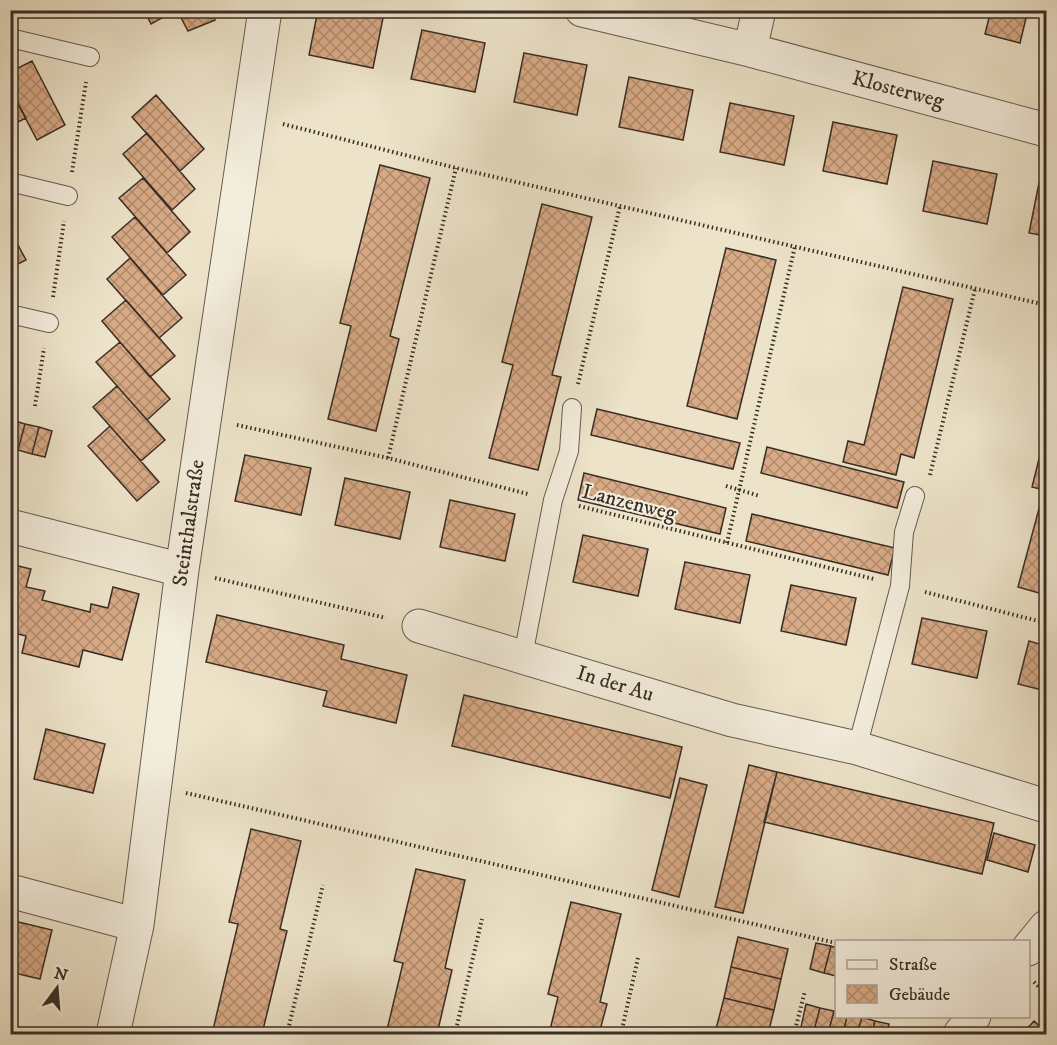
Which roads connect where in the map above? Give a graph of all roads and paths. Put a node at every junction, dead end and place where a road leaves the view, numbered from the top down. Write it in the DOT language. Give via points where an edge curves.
graph roads {
  1 [pos="265,10"];
  2 [pos="582,10"];
  3 [pos="759,10"];
  4 [pos="10,38"];
  5 [pos="750,50"];
  6 [pos="90,57"];
  7 [pos="250,115"];
  8 [pos="1047,130"];
  9 [pos="456,168"];
  10 [pos="10,182"];
  11 [pos="68,196"];
  12 [pos="620,206"];
  13 [pos="795,246"];
  14 [pos="975,289"];
  15 [pos="1047,305"];
  16 [pos="10,314"];
  17 [pos="49,323"];
  18 [pos="35,406"];
  19 [pos="572,408"];
  20 [pos="204,418"];
  21 [pos="388,458"];
  22 [pos="726,486"];
  23 [pos="740,489"];
  24 [pos="760,496"];
  25 [pos="915,496"];
  26 [pos="553,500"];
  27 [pos="10,526"];
  28 [pos="727,543"];
  29 [pos="182,570"];
  30 [pos="900,586"];
  31 [pos="1047,623"];
  32 [pos="419,626"];
  33 [pos="523,656"];
  34 [pos="857,748"];
  35 [pos="154,785"];
  36 [pos="1047,806"];
  37 [pos="323,885"];
  38 [pos="10,891"];
  39 [pos="482,920"];
  40 [pos="137,925"];
  41 [pos="1047,927"];
  42 [pos="835,944"];
  43 [pos="1030,949"];
  44 [pos="638,958"];
  45 [pos="1030,979"];
  46 [pos="805,991"];
  47 [pos="1047,994"];
  48 [pos="973,1018"];
  49 [pos="113,1035"];
  50 [pos="287,1035"];
  51 [pos="455,1035"];
  52 [pos="621,1035"];
  53 [pos="794,1035"];
  54 [pos="960,1035"];
  1 -- 7 [label="street, Steinthalstraße"];
  2 -- 5 [label="street, Klosterweg"];
  3 -- 5 [label="street"];
  4 -- 6 [label="lane"];
  5 -- 8 [label="street, Klosterweg"];
  6 -- 11 [label="path"];
  7 -- 9 [label="path"];
  7 -- 20 [label="street, Steinthalstraße"];
  9 -- 12 [label="path"];
  9 -- 21 [label="path"];
  10 -- 11 [label="lane"];
  11 -- 17 [label="path"];
  12 -- 13 [label="path"];
  12 -- 19 [label="path"];
  13 -- 14 [label="path"];
  13 -- 23 [label="path"];
  14 -- 15 [label="path"];
  14 -- 25 [label="path" via="927,491"];
  16 -- 17 [label="lane"];
  17 -- 18 [label="path"];
  19 -- 26 [label="lane" via="569,451"];
  20 -- 21 [label="path, Lanzenweg"];
  20 -- 29 [label="street, Steinthalstraße"];
  21 -- 26 [label="path, Lanzenweg"];
  22 -- 23 [label="path"];
  23 -- 24 [label="path"];
  23 -- 28 [label="path"];
  25 -- 30 [label="lane" via="904,532"];
  26 -- 28 [label="path, Lanzenweg"];
  26 -- 33 [label="lane"];
  27 -- 29 [label="street"];
  28 -- 30 [label="path, Lanzenweg"];
  29 -- 32 [label="path"];
  29 -- 35 [label="street, Steinthalstraße"];
  30 -- 31 [label="path, Lanzenweg"];
  30 -- 34 [label="lane"];
  32 -- 33 [label="street, In der Au"];
  33 -- 34 [label="street, In der Au" via="732,720"];
  34 -- 36 [label="street, In der Au"];
  35 -- 40 [label="street, Steinthalstraße"];
  35 -- 42 [label="path"];
  37 -- 50 [label="path"];
  38 -- 40 [label="street"];
  39 -- 51 [label="path"];
  40 -- 49 [label="street, Steinthalstraße"];
  41 -- 43 [label="street"];
  44 -- 52 [label="path"];
  45 -- 47 [label="path"];
  46 -- 53 [label="path"];
  48 -- 54 [label="street"];
}
